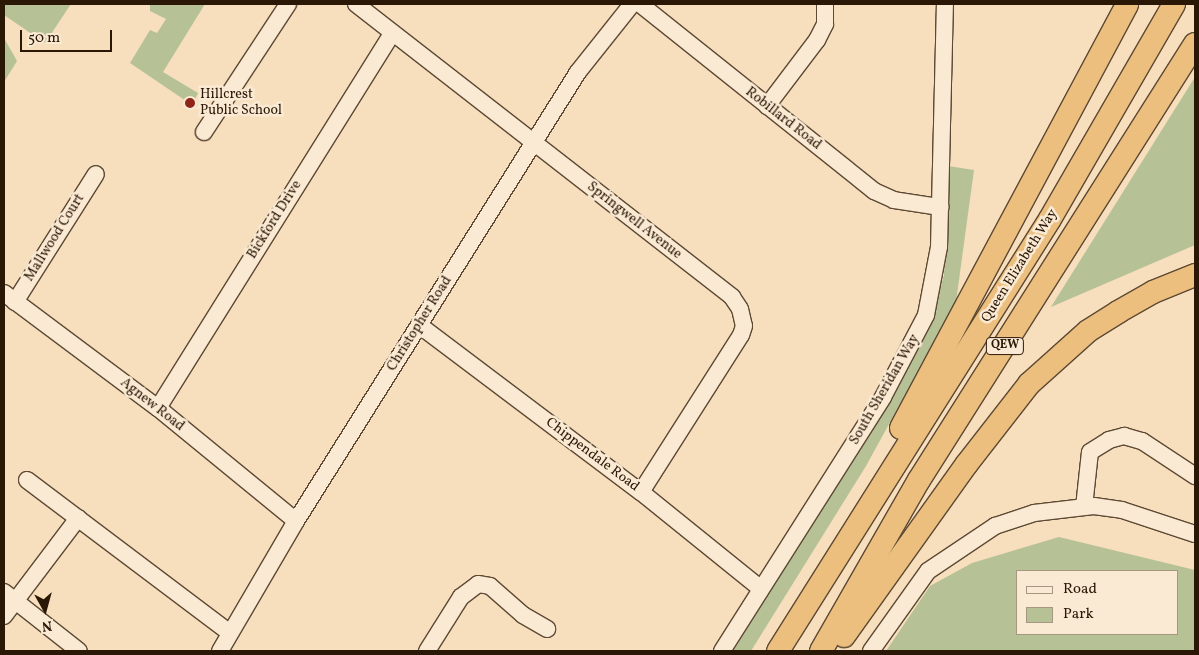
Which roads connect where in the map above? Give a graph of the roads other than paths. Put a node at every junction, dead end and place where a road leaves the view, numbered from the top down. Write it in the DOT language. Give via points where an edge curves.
graph roads {
  1 [pos="288,4"];
  2 [pos="356,4"];
  3 [pos="632,4"];
  4 [pos="640,4"];
  5 [pos="825,4"];
  6 [pos="945,4"];
  7 [pos="1127,4"];
  8 [pos="1174,4"];
  9 [pos="392,32"];
  10 [pos="1195,44"];
  11 [pos="767,106"];
  12 [pos="204,132"];
  13 [pos="536,144"];
  14 [pos="96,174"];
  15 [pos="940,207"];
  16 [pos="1195,275"];
  17 [pos="9,298"];
  18 [pos="419,325"];
  19 [pos="158,408"];
  20 [pos="1195,476"];
  21 [pos="28,480"];
  22 [pos="641,492"];
  23 [pos="870,502"];
  24 [pos="1084,507"];
  25 [pos="78,518"];
  26 [pos="296,522"];
  27 [pos="1195,534"];
  28 [pos="761,589"];
  29 [pos="10,596"];
  30 [pos="4,616"];
  31 [pos="547,629"];
  32 [pos="230,633"];
  33 [pos="79,651"];
  34 [pos="220,651"];
  35 [pos="427,651"];
  36 [pos="722,651"];
  37 [pos="778,651"];
  38 [pos="821,651"];
  39 [pos="833,651"];
  40 [pos="871,651"];
  1 -- 12 [label="street"];
  2 -- 9 [label="street, Springwell Avenue"];
  3 -- 13 [label="street, Christopher Road" via="578,72"];
  4 -- 11 [label="street, Robillard Road"];
  5 -- 11 [label="street" via="825,24 817,40"];
  6 -- 15 [label="street, South Sheridan Way"];
  7 -- 23 [label="highway" via="877,472"];
  8 -- 23 [label="highway, Queen Elizabeth Way / QEW" via="1050,219"];
  9 -- 13 [label="street, Springwell Avenue"];
  9 -- 19 [label="street, Bickford Drive"];
  10 -- 38 [label="highway, QEW" via="919,480"];
  11 -- 15 [label="street, Robillard Road" via="874,191 894,200"];
  13 -- 18 [label="street, Christopher Road"];
  13 -- 22 [label="street, Springwell Avenue" via="732,297 740,309 744,326 741,335"];
  14 -- 17 [label="street, Mallwood Court"];
  15 -- 28 [label="street, South Sheridan Way" via="937,271 918,334 883,397"];
  16 -- 39 [label="highway" via="1153,292 1088,331 1029,384 966,465"];
  17 -- 19 [label="street, Agnew Road"];
  18 -- 22 [label="street, Chippendale Road"];
  18 -- 26 [label="street, Christopher Road"];
  19 -- 26 [label="street, Agnew Road"];
  20 -- 24 [label="street" via="1142,441 1124,436 1109,440 1090,452"];
  21 -- 25 [label="street"];
  22 -- 28 [label="street, Chippendale Road"];
  23 -- 37 [label="highway, Queen Elizabeth Way / QEW"];
  24 -- 27 [label="street" via="1122,510"];
  24 -- 40 [label="street" via="1034,513 996,526 959,547 928,571"];
  25 -- 29 [label="street"];
  25 -- 32 [label="street"];
  26 -- 32 [label="street, Christopher Road"];
  28 -- 36 [label="street, South Sheridan Way"];
  29 -- 30 [label="street"];
  29 -- 33 [label="street"];
  31 -- 35 [label="street" via="522,615 490,586 478,584 461,597"];
  32 -- 34 [label="street, Christopher Road"];
}
